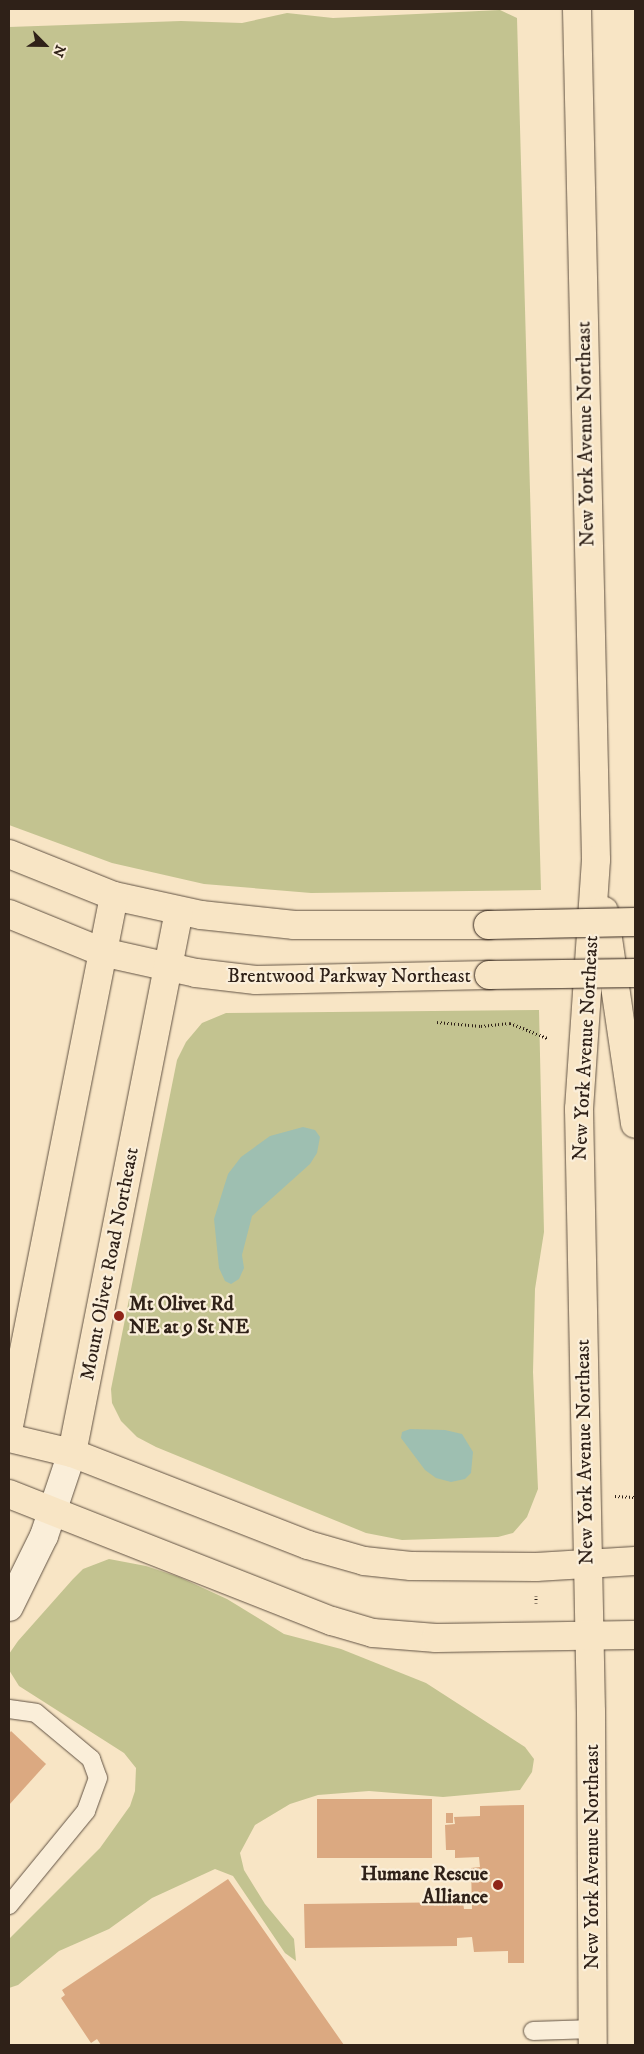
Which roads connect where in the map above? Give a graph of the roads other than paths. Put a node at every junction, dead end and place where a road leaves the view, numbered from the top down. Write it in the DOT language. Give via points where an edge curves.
graph roads {
  1 [pos="577,9"];
  2 [pos="9,854"];
  3 [pos="596,860"];
  4 [pos="114,896"];
  5 [pos="179,911"];
  6 [pos="9,914"];
  7 [pos="635,922"];
  8 [pos="102,952"];
  9 [pos="168,969"];
  10 [pos="635,973"];
  11 [pos="635,1124"];
  12 [pos="9,1426"];
  13 [pos="9,1438"];
  14 [pos="72,1453"];
  15 [pos="9,1494"];
  16 [pos="54,1510"];
  17 [pos="635,1561"];
  18 [pos="588,1564"];
  19 [pos="9,1607"];
  20 [pos="635,1634"];
  21 [pos="589,1635"];
  22 [pos="9,1709"];
  23 [pos="9,1905"];
  24 [pos="533,2031"];
  25 [pos="593,2037"];
  1 -- 3 [label="main road, New York Avenue Northeast"];
  2 -- 4 [label="main road"];
  3 -- 11 [label="main road, New York Avenue Northeast"];
  3 -- 18 [label="main road, New York Avenue Northeast" via="579,1109"];
  4 -- 5 [label="main road"];
  4 -- 8 [label="main road"];
  5 -- 7 [label="main road, bridge" via="294,925"];
  5 -- 9 [label="main road, Mount Olivet Road Northeast"];
  6 -- 8 [label="main road, Brentwood Parkway Northeast"];
  8 -- 9 [label="main road, Brentwood Parkway Northeast"];
  8 -- 12 [label="main road"];
  9 -- 10 [label="main road, Brentwood Parkway Northeast, bridge" via="256,980"];
  9 -- 14 [label="main road, Mount Olivet Road Northeast"];
  13 -- 14 [label="main road"];
  14 -- 16 [label="main road, Mount Olivet Road Northeast"];
  14 -- 18 [label="main road" via="308,1545 364,1561 440,1567"];
  15 -- 16 [label="main road"];
  16 -- 19 [label="main road, Mount Olivet Road Northeast"];
  16 -- 21 [label="main road" via="332,1621 373,1633 436,1638"];
  17 -- 18 [label="main road"];
  18 -- 21 [label="main road, New York Avenue Northeast"];
  20 -- 21 [label="main road"];
  21 -- 25 [label="main road, New York Avenue Northeast"];
  22 -- 23 [label="lane" via="36,1713 91,1759 98,1778 86,1811"];
  24 -- 25 [label="lane"];
}
